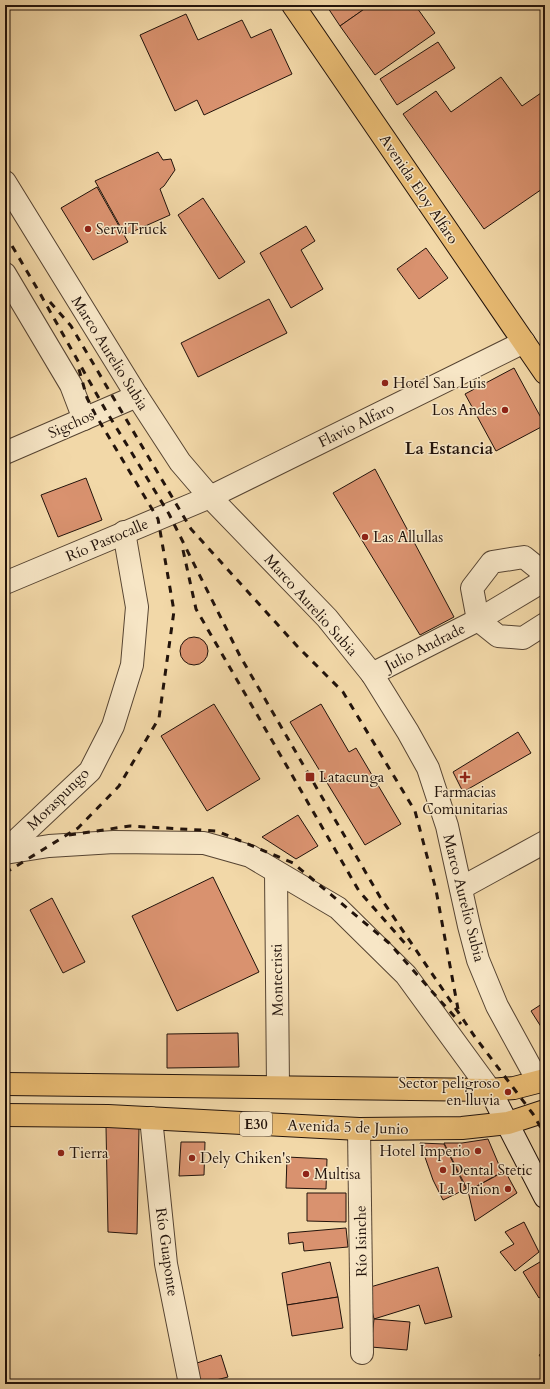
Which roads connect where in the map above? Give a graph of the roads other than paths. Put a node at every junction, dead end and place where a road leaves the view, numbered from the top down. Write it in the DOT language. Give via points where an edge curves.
graph roads {
  1 [pos="293,5"];
  2 [pos="5,182"];
  3 [pos="5,274"];
  4 [pos="524,342"];
  5 [pos="545,374"];
  6 [pos="137,396"];
  7 [pos="84,419"];
  8 [pos="5,453"];
  9 [pos="210,498"];
  10 [pos="124,532"];
  11 [pos="545,574"];
  12 [pos="545,580"];
  13 [pos="5,583"];
  14 [pos="478,620"];
  15 [pos="545,624"];
  16 [pos="372,674"];
  17 [pos="543,844"];
  18 [pos="5,852"];
  19 [pos="276,872"];
  20 [pos="461,888"];
  21 [pos="5,1084"];
  22 [pos="543,1084"];
  23 [pos="110,1085"];
  24 [pos="278,1087"];
  25 [pos="490,1090"];
  26 [pos="545,1111"];
  27 [pos="5,1115"];
  28 [pos="108,1116"];
  29 [pos="151,1118"];
  30 [pos="508,1123"];
  31 [pos="359,1129"];
  32 [pos="545,1197"];
  33 [pos="362,1353"];
  34 [pos="190,1384"];
  1 -- 4 [label="main road, Avenida Eloy Alfaro"];
  2 -- 6 [label="street, Marco Aurelio Subia"];
  3 -- 7 [label="street" via="71,385"];
  4 -- 5 [label="main road, Avenida Eloy Alfaro"];
  4 -- 9 [label="street, Flavio Alfaro"];
  6 -- 7 [label="street, Sigchos"];
  6 -- 9 [label="street, Marco Aurelio Subia" via="180,462"];
  7 -- 8 [label="street, Sigchos"];
  9 -- 10 [label="street, Río Pastocalle"];
  9 -- 16 [label="street, Marco Aurelio Subia" via="327,618"];
  10 -- 13 [label="street, Río Pastocalle"];
  10 -- 18 [label="street, Moraspungo" via="137,606 132,665 113,726 90,770"];
  11 -- 14 [label="street, Julio Andrade" via="524,557 492,562 472,588"];
  12 -- 14 [label="street, Julio Andrade"];
  14 -- 15 [label="street, Julio Andrade" via="498,636 523,638"];
  14 -- 16 [label="street, Julio Andrade"];
  16 -- 20 [label="street, Marco Aurelio Subia" via="428,768 447,826"];
  17 -- 20 [label="street"];
  18 -- 19 [label="street" via="114,842 204,843 250,856"];
  19 -- 24 [label="street, Montecristi"];
  19 -- 25 [label="street" via="338,908 406,975"];
  20 -- 22 [label="street, Marco Aurelio Subia" via="478,960 497,1006"];
  21 -- 23 [label="main road"];
  22 -- 25 [label="main road"];
  23 -- 24 [label="main road"];
  23 -- 28 [label="main road"];
  24 -- 25 [label="main road"];
  25 -- 30 [label="street"];
  26 -- 30 [label="main road, Avenida 5 de Junio / E30"];
  27 -- 28 [label="main road, Avenida 5 de Junio / E30"];
  28 -- 29 [label="main road, Avenida 5 de Junio / E30"];
  29 -- 31 [label="main road, Avenida 5 de Junio / E30"];
  29 -- 34 [label="street, Río Guaponte" via="166,1264"];
  30 -- 31 [label="main road, Avenida 5 de Junio / E30" via="462,1128"];
  30 -- 32 [label="street"];
  31 -- 33 [label="street, Río Isinche"];
}
